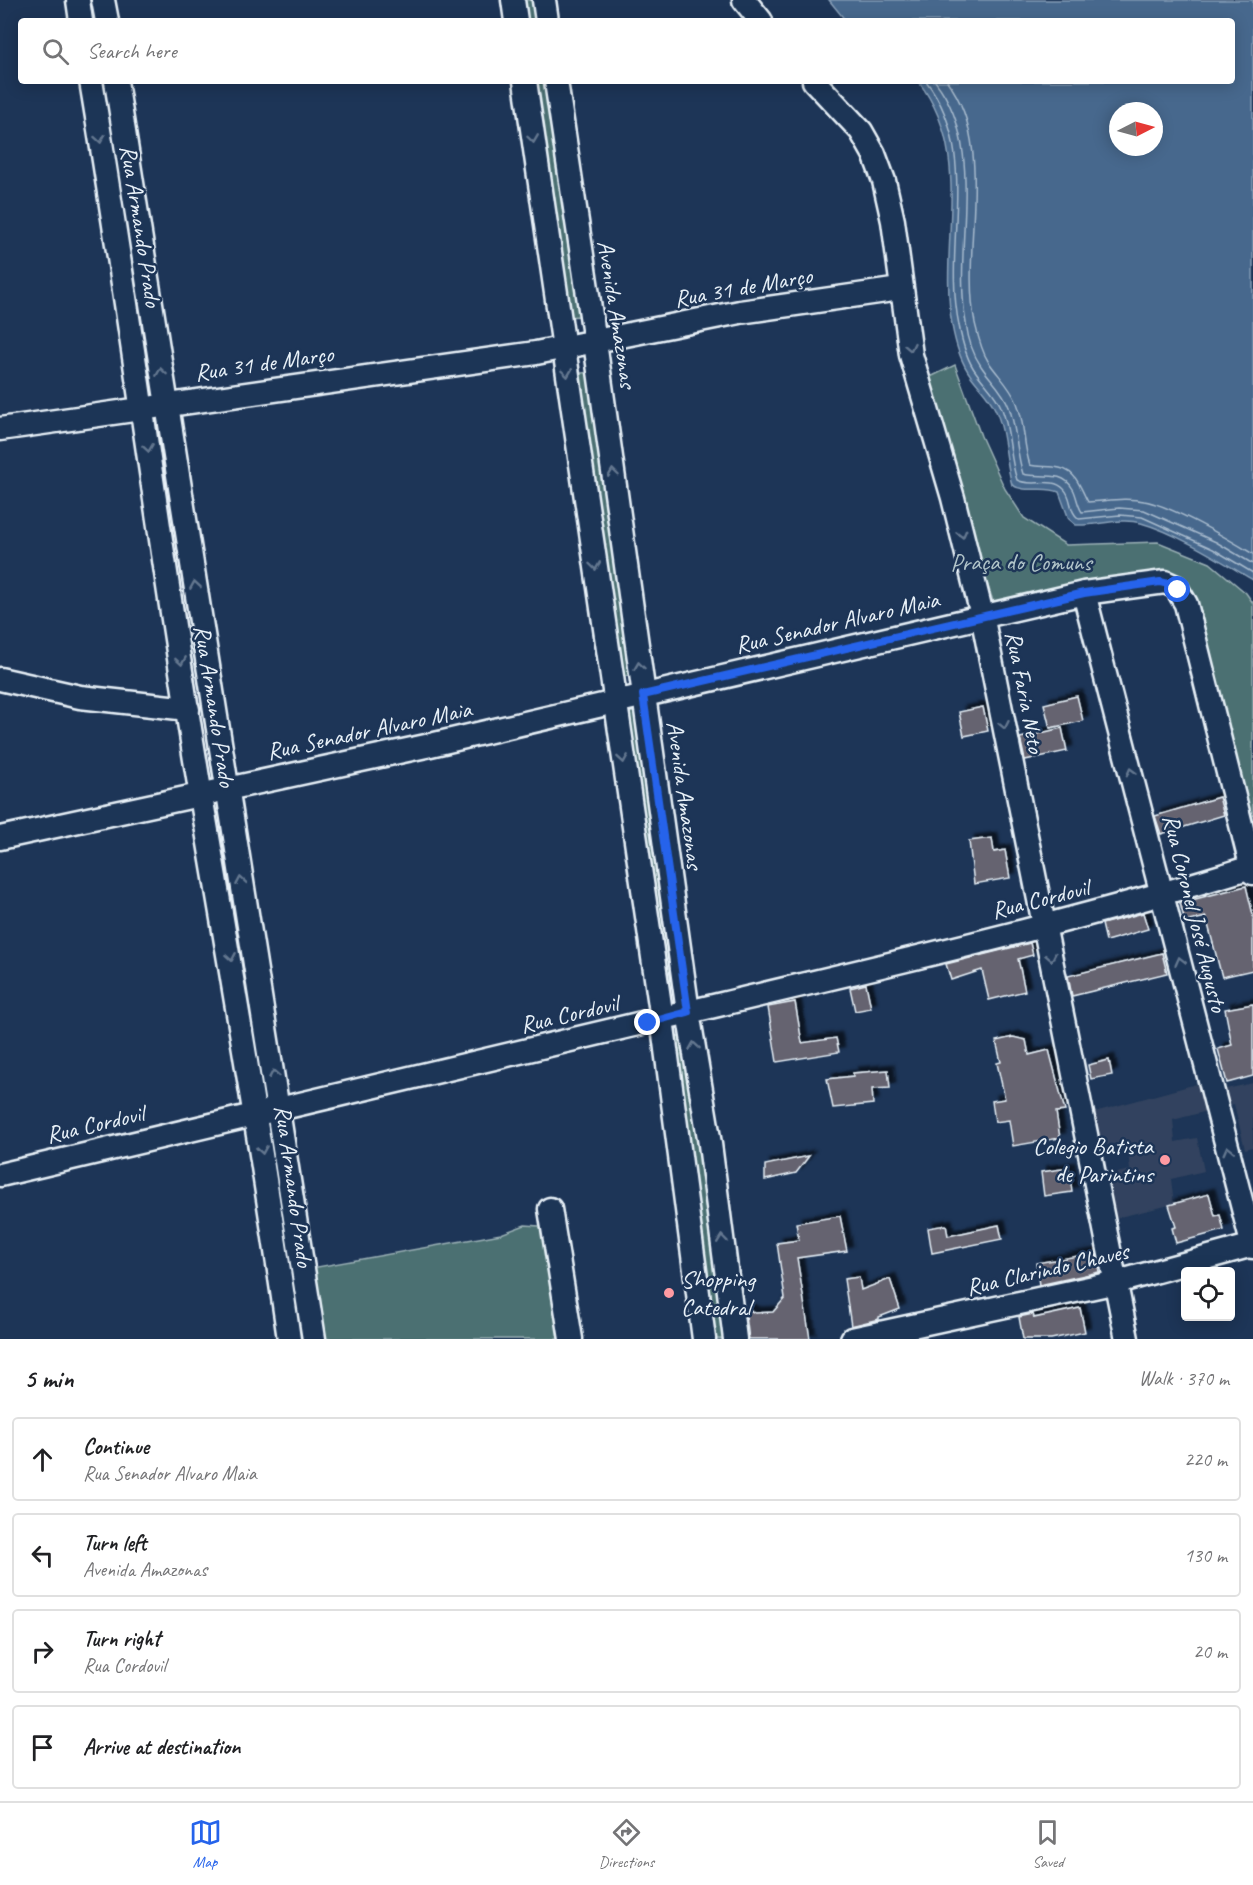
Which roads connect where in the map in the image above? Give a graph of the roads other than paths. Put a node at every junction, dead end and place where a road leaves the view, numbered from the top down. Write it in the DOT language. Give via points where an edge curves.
graph roads {
  1 [pos="78,0"];
  2 [pos="103,0"];
  3 [pos="513,0"];
  4 [pos="544,0"];
  5 [pos="744,0"];
  6 [pos="81,18"];
  7 [pos="106,18"];
  8 [pos="516,18"];
  9 [pos="547,18"];
  10 [pos="759,18"];
  11 [pos="92,84"];
  12 [pos="116,84"];
  13 [pos="525,84"];
  14 [pos="556,84"];
  15 [pos="817,84"];
  16 [pos="900,289"];
  17 [pos="595,342"];
  18 [pos="563,347"];
  19 [pos="166,404"];
  20 [pos="141,409"];
  21 [pos="0,429"];
  22 [pos="1084,593"];
  23 [pos="982,615"];
  24 [pos="0,679"];
  25 [pos="643,695"];
  26 [pos="614,702"];
  27 [pos="188,709"];
  28 [pos="226,789"];
  29 [pos="201,795"];
  30 [pos="0,838"];
  31 [pos="1252,870"];
  32 [pos="1163,895"];
  33 [pos="1045,926"];
  34 [pos="688,1012"];
  35 [pos="662,1019"];
  36 [pos="280,1109"];
  37 [pos="256,1114"];
  38 [pos="0,1174"];
  39 [pos="550,1209"];
  40 [pos="1253,1246"];
  41 [pos="1117,1282"];
  42 [pos="289,1339"];
  43 [pos="314,1339"];
  44 [pos="571,1339"];
  45 [pos="704,1339"];
  46 [pos="735,1339"];
  47 [pos="852,1339"];
  48 [pos="1127,1339"];
  1 -- 6 [label="street"];
  2 -- 7 [label="street"];
  3 -- 8 [label="street"];
  4 -- 9 [label="street"];
  5 -- 10 [label="street"];
  11 -- 20 [label="street, Rua Armando Prado, one-way"];
  19 -- 12 [label="street, Rua Armando Prado, one-way"];
  13 -- 18 [label="street, one-way"];
  14 -- 17 [label="street, Avenida Amazonas"];
  15 -- 16 [label="street, Rua Faria Neto" via="851,118 874,154 892,221"];
  16 -- 17 [label="street, Rua 31 de Março" via="740,312"];
  16 -- 23 [label="street, Rua Faria Neto, one-way" via="911,355"];
  17 -- 18 [label="street, Rua 31 de Março"];
  25 -- 17 [label="street, Avenida Amazonas, one-way"];
  18 -- 19 [label="street, Rua 31 de Março"];
  18 -- 26 [label="street, one-way"];
  19 -- 20 [label="street, Rua 31 de Março"];
  28 -- 19 [label="street, Rua Armando Prado, one-way"];
  20 -- 21 [label="street, Rua 31 de Março"];
  20 -- 27 [label="street, Rua Armando Prado, one-way"];
  22 -- 23 [label="street, Rua Senador Alvaro Maia"];
  22 -- 31 [label="street, Rua Senador Alvaro Maia" via="1163,582 1173,585 1180,594 1187,608"];
  32 -- 22 [label="street, Rua Coronel José Augusto, one-way"];
  23 -- 25 [label="street, Rua Senador Alvaro Maia"];
  23 -- 33 [label="street, Rua Faria Neto, one-way"];
  24 -- 27 [label="street" via="80,697"];
  25 -- 26 [label="street, Rua Senador Alvaro Maia"];
  25 -- 34 [label="street, Avenida Amazonas"];
  26 -- 28 [label="street, Rua Senador Alvaro Maia"];
  26 -- 35 [label="street, one-way"];
  27 -- 29 [label="street, Rua Armando Prado"];
  28 -- 29 [label="street, Rua Senador Alvaro Maia"];
  36 -- 28 [label="street, Rua Armando Prado, one-way"];
  29 -- 30 [label="street, Rua Senador Alvaro Maia"];
  29 -- 37 [label="street, Rua Armando Prado, one-way"];
  31 -- 32 [label="street, Rua Cordovil"];
  32 -- 33 [label="street, Rua Cordovil"];
  40 -- 32 [label="street, Rua Coronel José Augusto, one-way"];
  33 -- 34 [label="street, Rua Cordovil"];
  33 -- 41 [label="street, Rua Faria Neto, one-way"];
  34 -- 35 [label="street, Rua Cordovil"];
  46 -- 34 [label="street, Avenida Amazonas, one-way"];
  35 -- 36 [label="street, Rua Cordovil"];
  35 -- 45 [label="street"];
  36 -- 37 [label="street, Rua Cordovil"];
  36 -- 43 [label="street, Rua Armando Prado"];
  37 -- 38 [label="street, Rua Cordovil"];
  37 -- 42 [label="street, Rua Armando Prado, one-way"];
  39 -- 44 [label="street"];
  40 -- 41 [label="street, Rua Clarindo Chaves"];
  41 -- 47 [label="street, Rua Clarindo Chaves"];
  41 -- 48 [label="street, Rua Faria Neto"];
}
